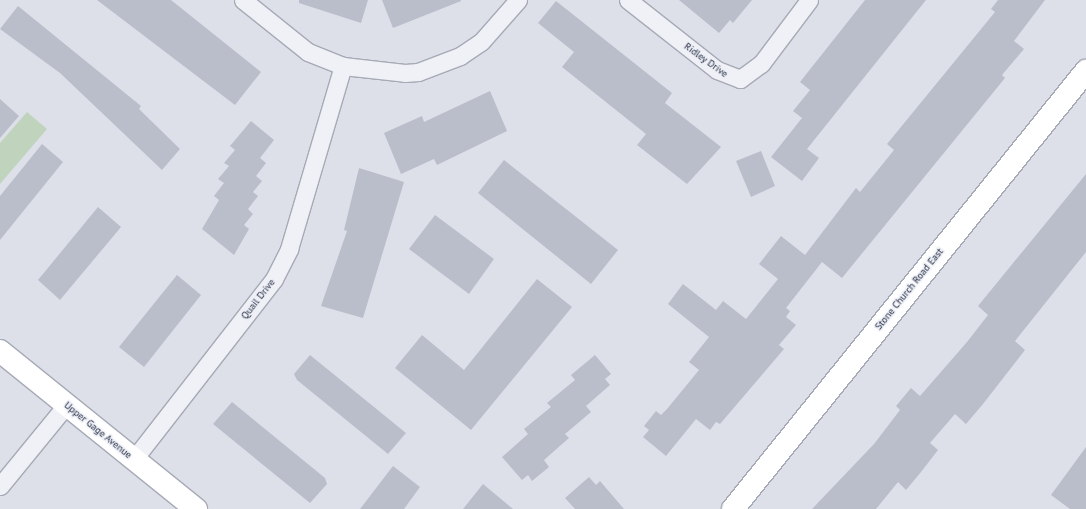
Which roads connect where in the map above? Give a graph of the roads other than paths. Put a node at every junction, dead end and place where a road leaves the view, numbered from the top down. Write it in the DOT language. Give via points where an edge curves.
graph roads {
  1 [pos="243,0"];
  2 [pos="518,0"];
  3 [pos="628,0"];
  4 [pos="809,0"];
  5 [pos="343,66"];
  6 [pos="1086,71"];
  7 [pos="0,351"];
  8 [pos="67,404"];
  9 [pos="134,459"];
  10 [pos="0,486"];
  11 [pos="196,509"];
  12 [pos="733,509"];
  1 -- 5 [label="street" via="308,52"];
  2 -- 5 [label="street" via="480,42 438,65 405,73"];
  3 -- 4 [label="street, Ridley Drive" via="718,70 740,79 761,64"];
  5 -- 9 [label="street, Quail Drive" via="290,249 274,279"];
  6 -- 12 [label="main road, Stone Church Road East"];
  7 -- 8 [label="main road, Upper Gage Avenue"];
  8 -- 9 [label="main road, Upper Gage Avenue"];
  8 -- 10 [label="street"];
  9 -- 11 [label="main road, Upper Gage Avenue"];
}
